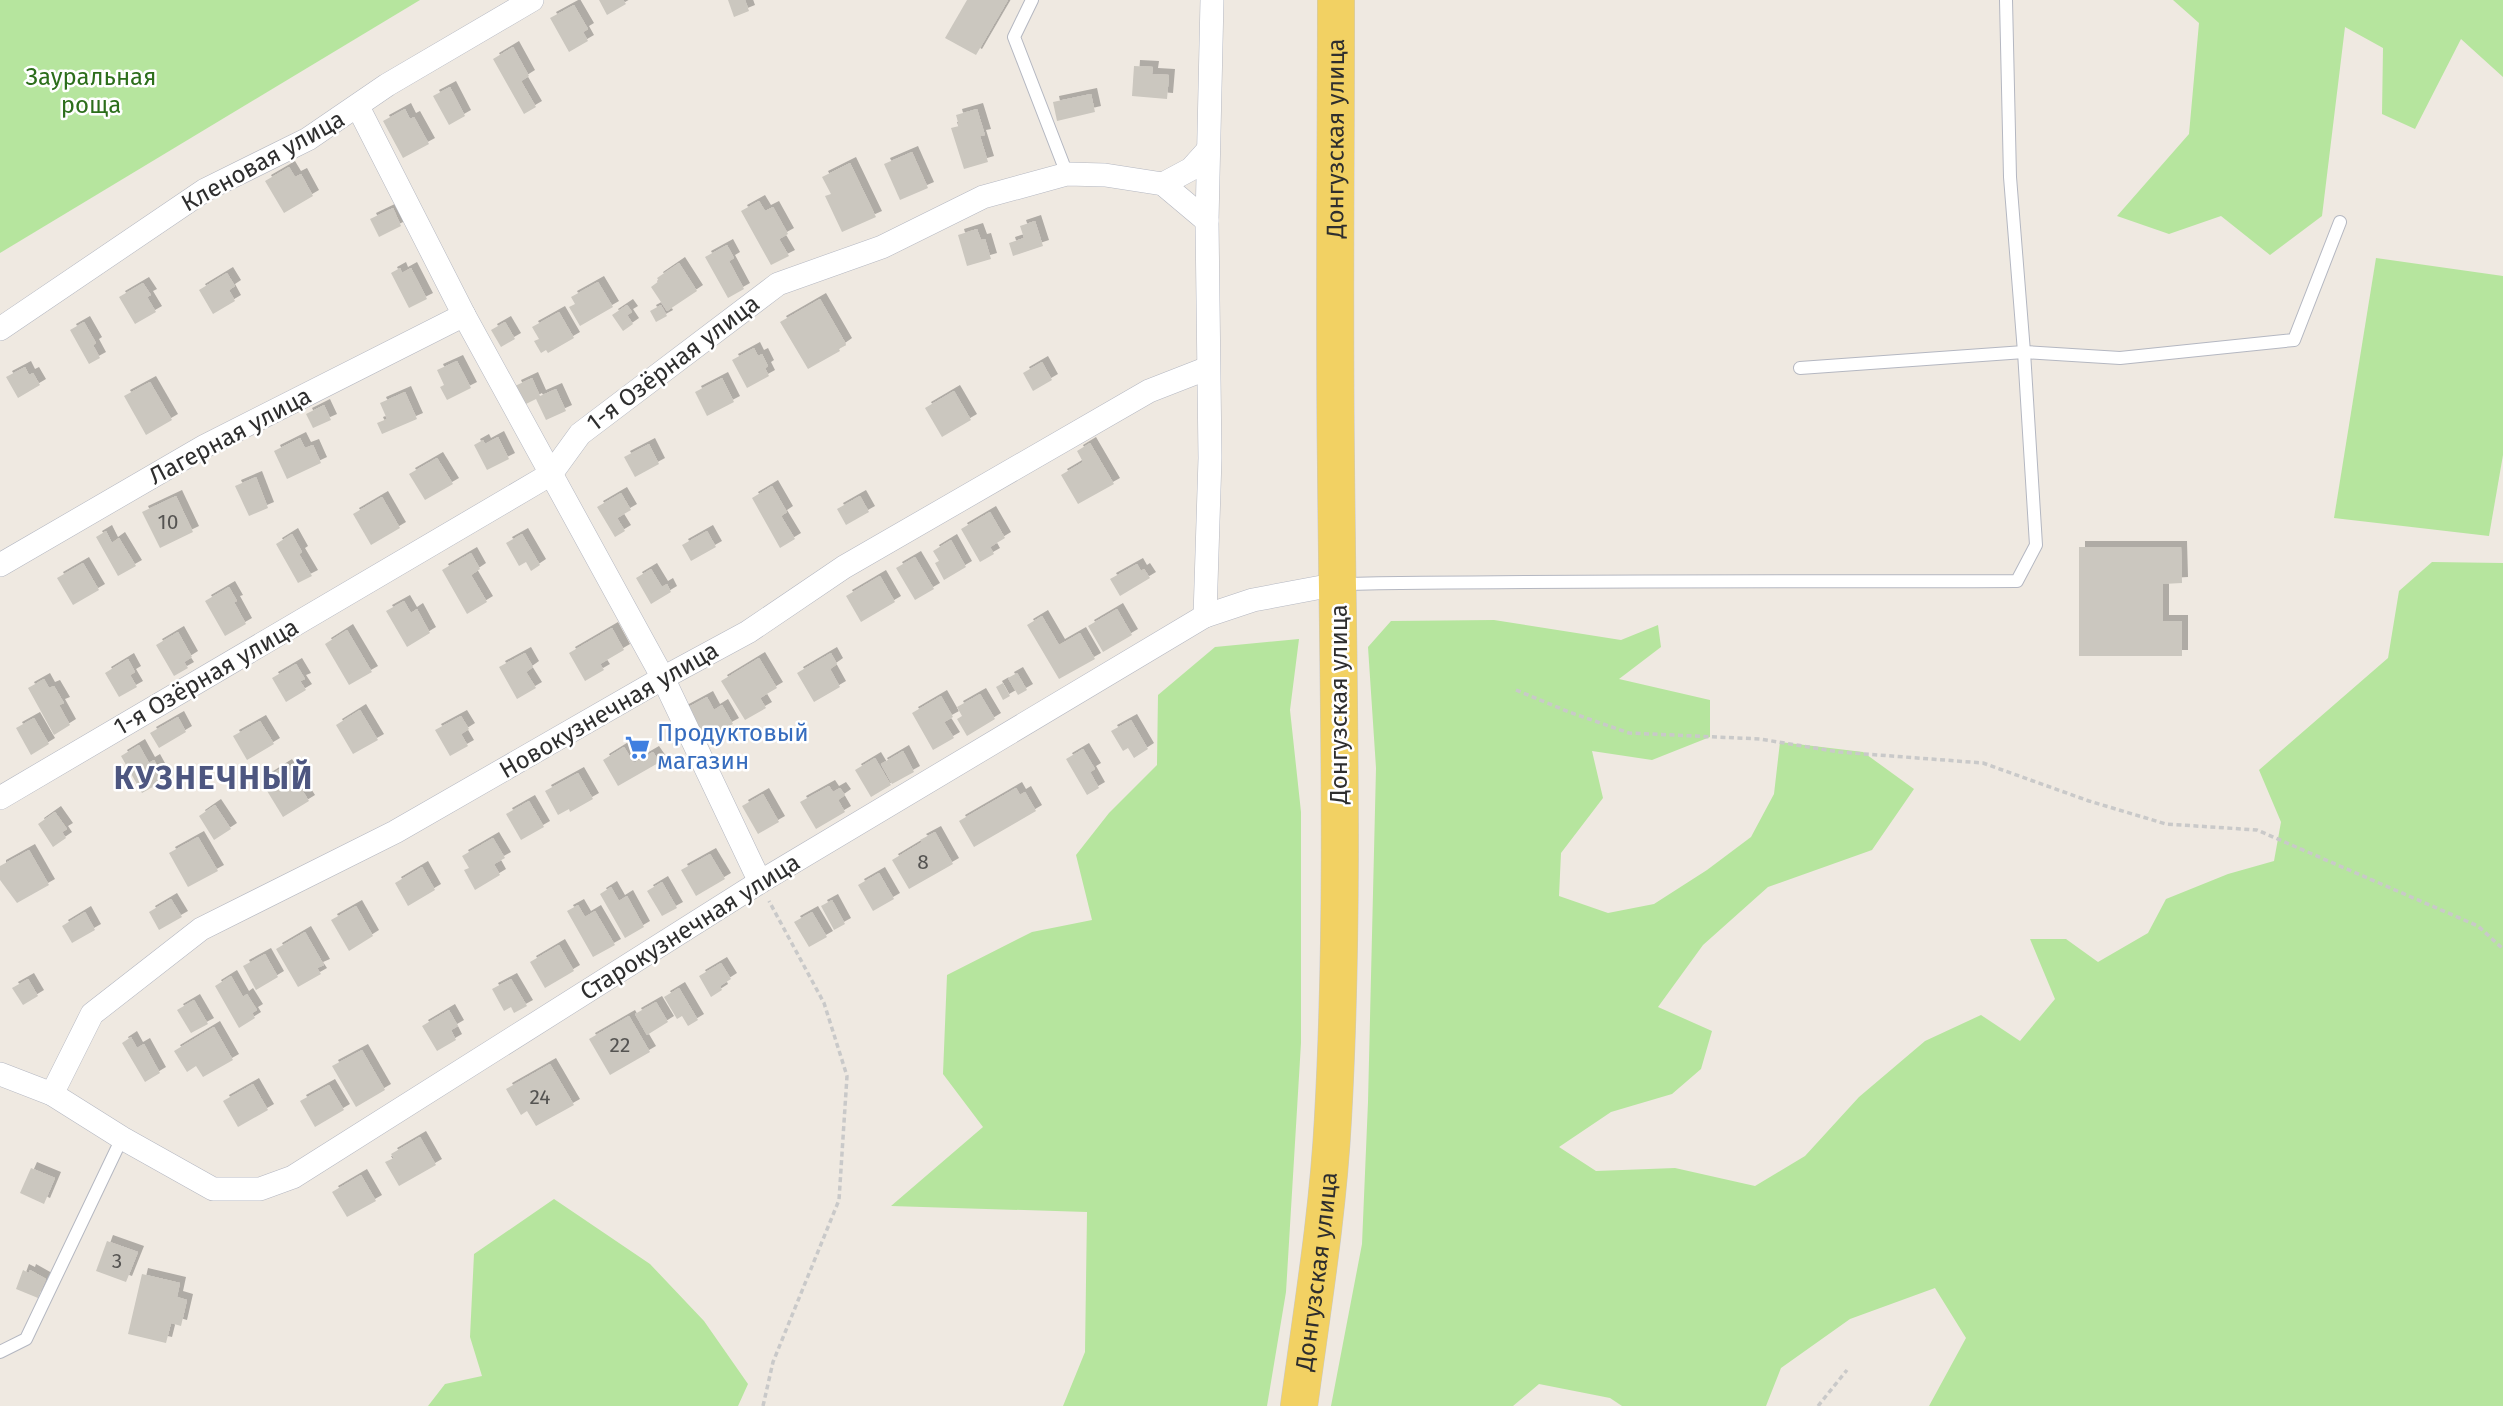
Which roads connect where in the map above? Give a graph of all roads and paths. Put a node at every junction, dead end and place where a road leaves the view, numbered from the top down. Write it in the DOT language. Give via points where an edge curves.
graph roads {
  1 [pos="532,0"];
  2 [pos="1032,0"];
  3 [pos="1212,0"];
  4 [pos="1336,0"];
  5 [pos="2006,0"];
  6 [pos="358,107"];
  7 [pos="1208,150"];
  8 [pos="1067,174"];
  9 [pos="1163,184"];
  10 [pos="1207,221"];
  11 [pos="2340,222"];
  12 [pos="464,315"];
  13 [pos="0,329"];
  14 [pos="2024,352"];
  15 [pos="1208,368"];
  16 [pos="1800,368"];
  17 [pos="551,474"];
  18 [pos="0,565"];
  19 [pos="1338,584"];
  20 [pos="1205,616"];
  21 [pos="663,678"];
  22 [pos="1516,690"];
  23 [pos="0,798"];
  24 [pos="760,882"];
  25 [pos="2503,949"];
  26 [pos="0,1074"];
  27 [pos="52,1094"];
  28 [pos="122,1138"];
  29 [pos="0,1352"];
  30 [pos="1847,1370"];
  31 [pos="763,1406"];
  32 [pos="1299,1406"];
  33 [pos="1818,1406"];
  1 -- 6 [label="street, Кленовая улица" via="387,85"];
  2 -- 8 [label="lane" via="1014,37"];
  3 -- 7 [label="street"];
  4 -- 19 [label="main road, Донгузская улица"];
  5 -- 14 [label="lane" via="2010,177"];
  6 -- 12 [label="street"];
  6 -- 13 [label="street, Кленовая улица" via="308,139 205,190"];
  7 -- 9 [label="street" via="1191,169"];
  7 -- 10 [label="street"];
  8 -- 9 [label="street, 1-я Озёрная улица"];
  8 -- 17 [label="street, 1-я Озёрная улица" via="983,197 883,247 778,284 580,434"];
  9 -- 10 [label="street"];
  10 -- 15 [label="street"];
  11 -- 14 [label="lane" via="2294,340 2120,358"];
  12 -- 17 [label="street"];
  12 -- 18 [label="street, Лагерная улица" via="205,446"];
  14 -- 16 [label="lane"];
  14 -- 19 [label="lane" via="2036,544 2017,580"];
  15 -- 20 [label="street"];
  15 -- 21 [label="street, Новокузнечная улица" via="1149,391 844,567 748,632"];
  17 -- 21 [label="street"];
  17 -- 23 [label="street, 1-я Озёрная улица"];
  19 -- 20 [label="street, Старокузнечная улица" via="1253,600"];
  19 -- 32 [label="main road, Донгузская улица" via="1339,948 1333,1120"];
  20 -- 24 [label="street, Старокузнечная улица"];
  21 -- 24 [label="street"];
  21 -- 27 [label="street, Новокузнечная улица" via="395,832 201,929 92,1014"];
  22 -- 25 [label="path" via="1629,733 1760,739 1839,752 1983,763 2166,824 2258,830 2478,926"];
  24 -- 28 [label="street, Старокузнечная улица" via="293,1177 260,1189 213,1189"];
  24 -- 31 [label="path" via="824,1003 848,1076 839,1200 773,1363"];
  26 -- 27 [label="street, Старокузнечная улица"];
  27 -- 28 [label="street, Старокузнечная улица"];
  28 -- 29 [label="lane" via="26,1339"];
  30 -- 33 [label="path"];
}
